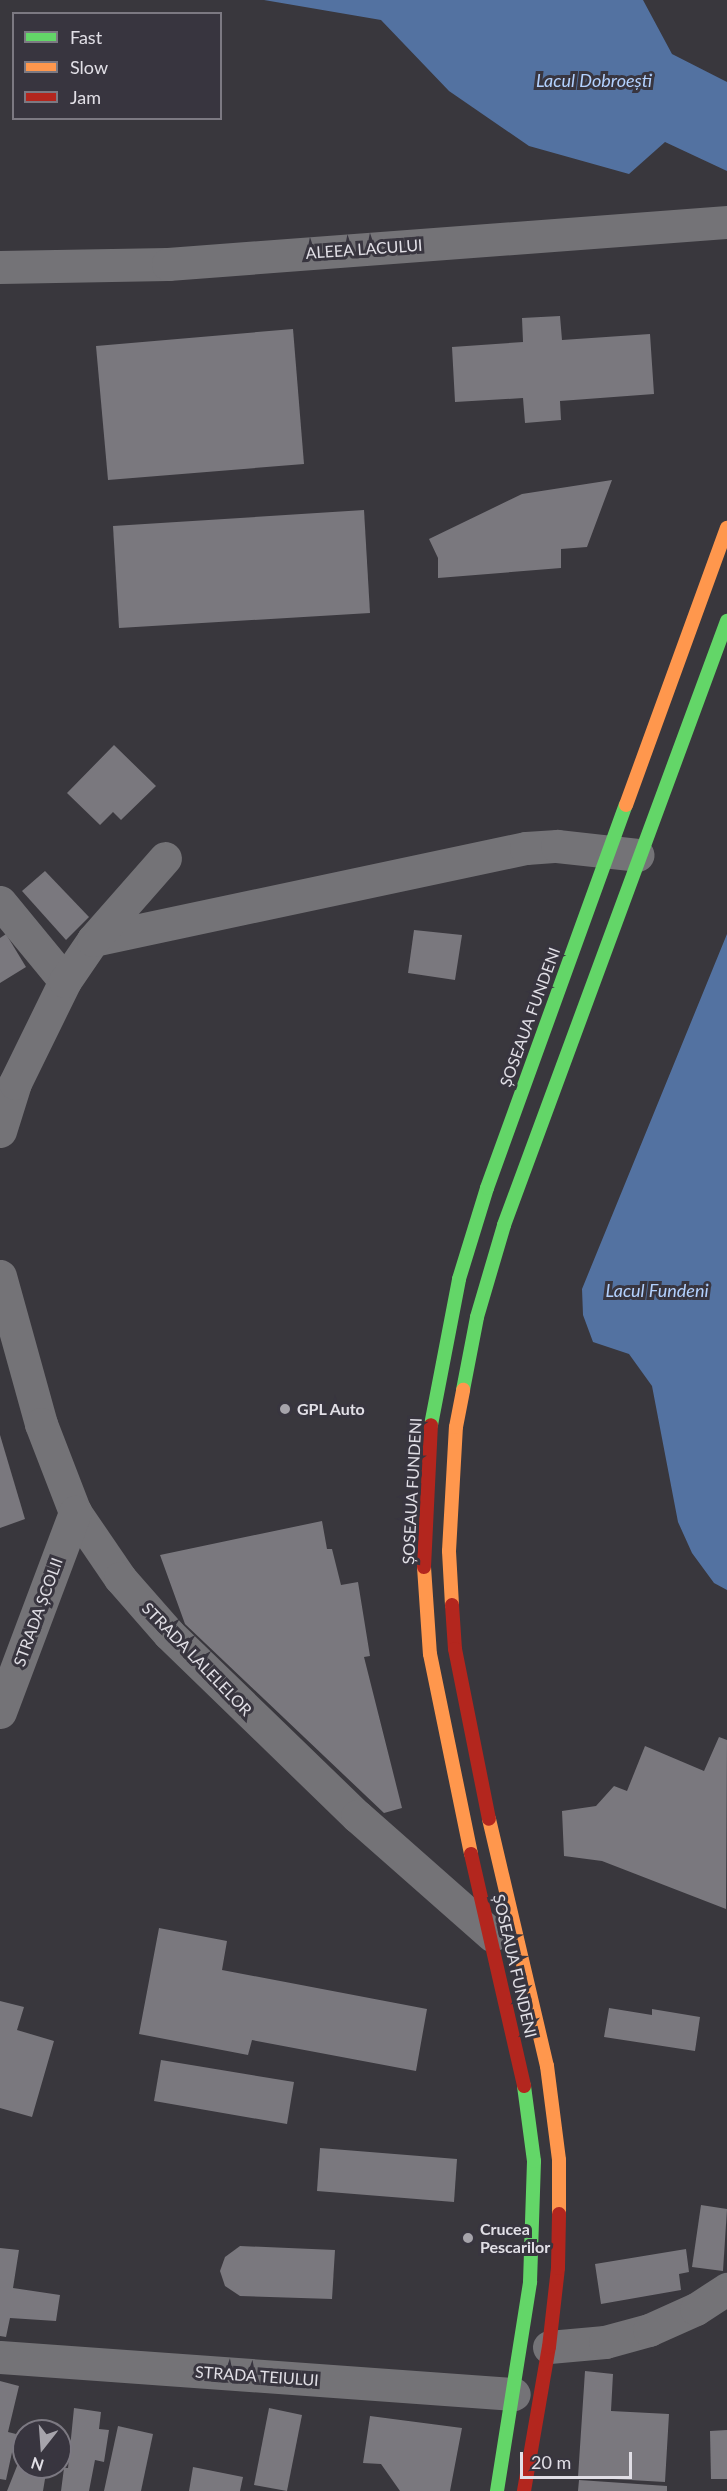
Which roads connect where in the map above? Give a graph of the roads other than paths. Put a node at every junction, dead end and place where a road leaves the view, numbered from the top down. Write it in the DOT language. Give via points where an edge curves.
graph roads {
  1 [pos="727,222"];
  2 [pos="0,267"];
  3 [pos="727,528"];
  4 [pos="727,621"];
  5 [pos="624,853"];
  6 [pos="165,858"];
  7 [pos="0,902"];
  8 [pos="93,940"];
  9 [pos="65,981"];
  10 [pos="1,1124"];
  11 [pos="0,1276"];
  12 [pos="75,1512"];
  13 [pos="0,1712"];
  14 [pos="492,1935"];
  15 [pos="727,2289"];
  16 [pos="549,2348"];
  17 [pos="0,2357"];
  18 [pos="514,2394"];
  19 [pos="497,2491"];
  20 [pos="524,2491"];
  1 -- 2 [label="street, ALEEA LACULUI" via="168,264"];
  3 -- 5 [label="main road, ȘOSEAUA FUNDENI"];
  4 -- 5 [label="main road, ȘOSEAUA FUNDENI"];
  5 -- 8 [label="street" via="526,848"];
  5 -- 14 [label="main road, ȘOSEAUA FUNDENI" via="468,1245 441,1357 430,1432 423,1551 430,1654 452,1773"];
  5 -- 16 [label="main road, ȘOSEAUA FUNDENI" via="486,1282 462,1394 451,1486 449,1551 454,1649 555,2118 561,2213"];
  6 -- 8 [label="street"];
  7 -- 9 [label="street"];
  8 -- 9 [label="street"];
  9 -- 10 [label="street" via="15,1083"];
  11 -- 12 [label="street, STRADA LALELELOR" via="41,1424"];
  12 -- 13 [label="street, STRADA ȘCOLII"];
  12 -- 14 [label="street, STRADA LALELELOR" via="120,1578 169,1634 357,1816"];
  14 -- 18 [label="main road, ȘOSEAUA FUNDENI" via="522,2067 534,2161 531,2271"];
  15 -- 16 [label="street" via="696,2309 649,2330 605,2342"];
  16 -- 20 [label="main road, ȘOSEAUA FUNDENI"];
  17 -- 18 [label="street, STRADA TEIULUI"];
  18 -- 19 [label="main road, ȘOSEAUA FUNDENI"];
}
